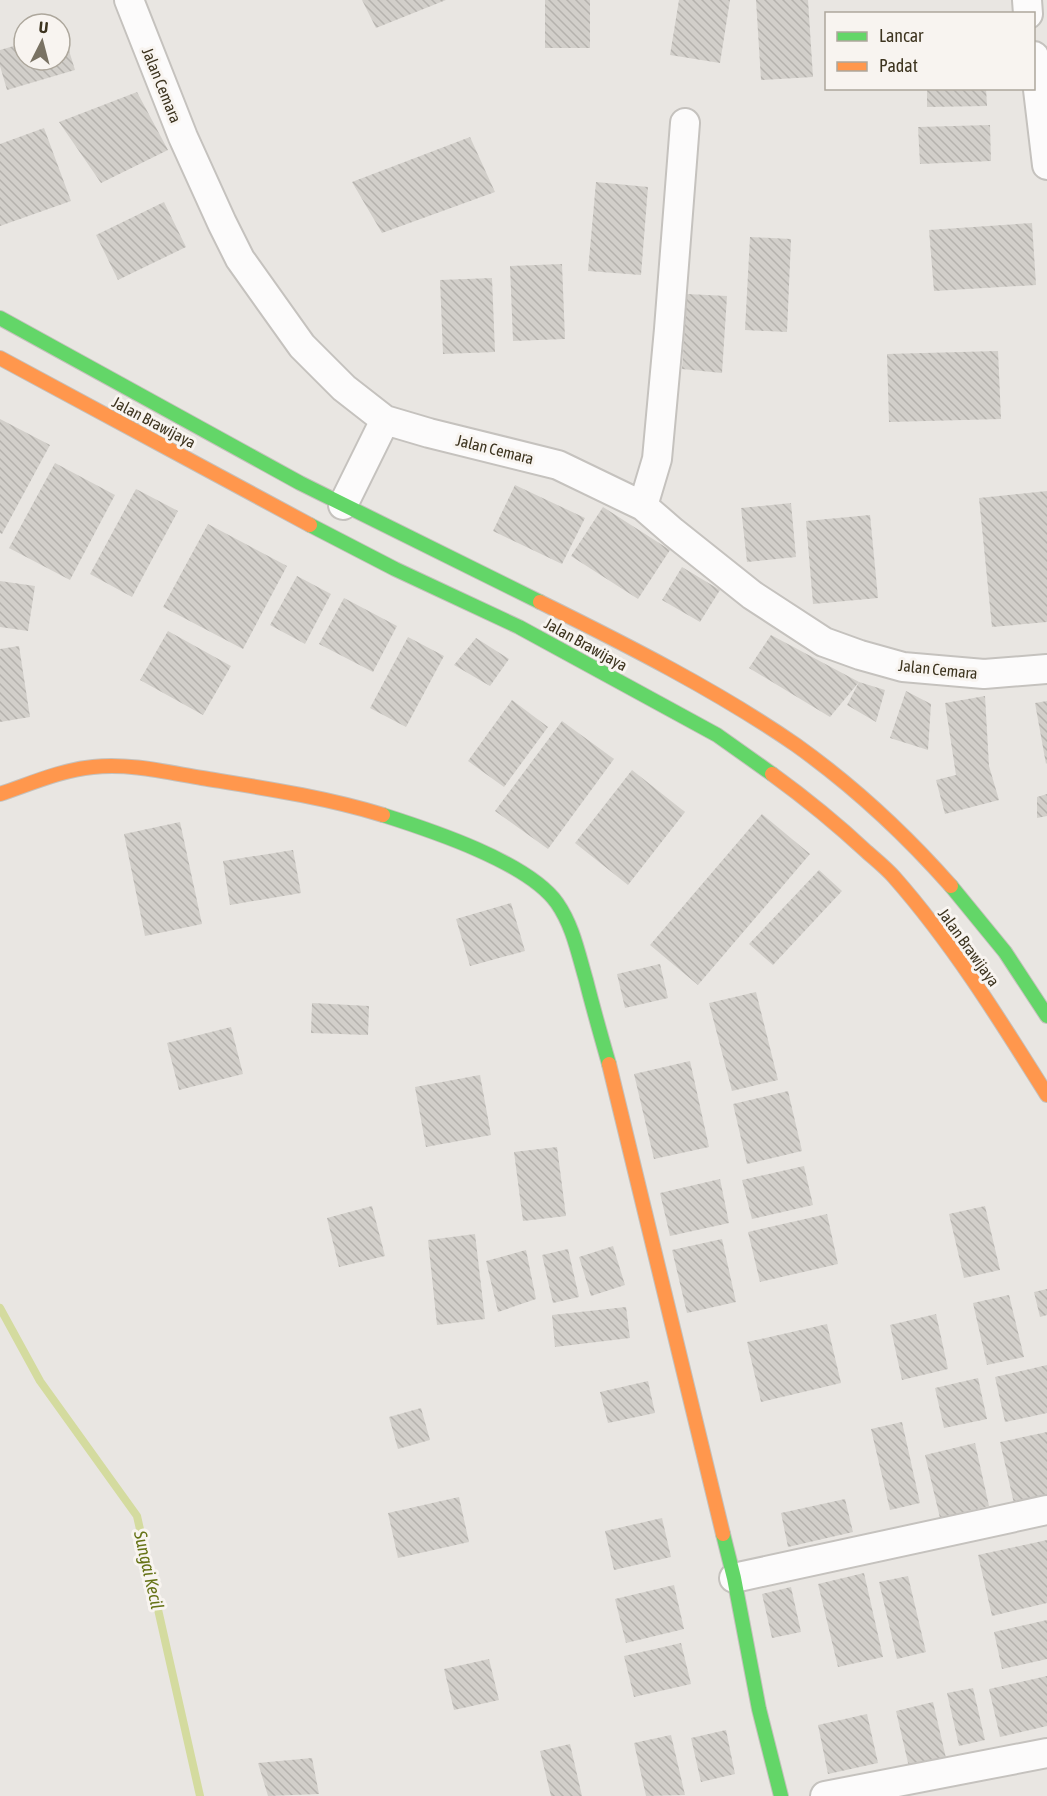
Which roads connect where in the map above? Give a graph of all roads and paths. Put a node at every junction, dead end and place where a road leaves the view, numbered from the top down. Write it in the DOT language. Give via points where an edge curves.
graph roads {
  1 [pos="129,0"];
  2 [pos="1035,64"];
  3 [pos="685,123"];
  4 [pos="1047,165"];
  5 [pos="0,318"];
  6 [pos="0,358"];
  7 [pos="385,420"];
  8 [pos="343,505"];
  9 [pos="643,506"];
  10 [pos="1047,669"];
  11 [pos="0,794"];
  12 [pos="1047,1016"];
  13 [pos="1047,1095"];
  14 [pos="1047,1510"];
  15 [pos="734,1578"];
  16 [pos="1047,1753"];
  17 [pos="782,1796"];
  18 [pos="825,1796"];
  1 -- 7 [label="street, Jalan Cemara" via="183,137 240,259 302,346 344,388"];
  2 -- 4 [label="street"];
  3 -- 9 [label="street" via="657,459"];
  5 -- 8 [label="main road, Jalan Brawijaya"];
  6 -- 13 [label="main road, Jalan Brawijaya" via="395,569 519,627 727,741 794,789 893,876 984,995"];
  7 -- 8 [label="street"];
  7 -- 9 [label="street, Jalan Cemara" via="558,465"];
  8 -- 12 [label="main road, Jalan Brawijaya" via="612,638 780,734 831,772 892,826 955,890 1004,951"];
  9 -- 10 [label="street, Jalan Cemara" via="752,595 824,642 903,667 984,674"];
  11 -- 15 [label="main road" via="92,767 124,767 277,788 368,809 451,838 498,860 552,896 573,934 614,1084"];
  14 -- 15 [label="street"];
  15 -- 17 [label="main road" via="759,1709"];
  16 -- 18 [label="street"];
}
